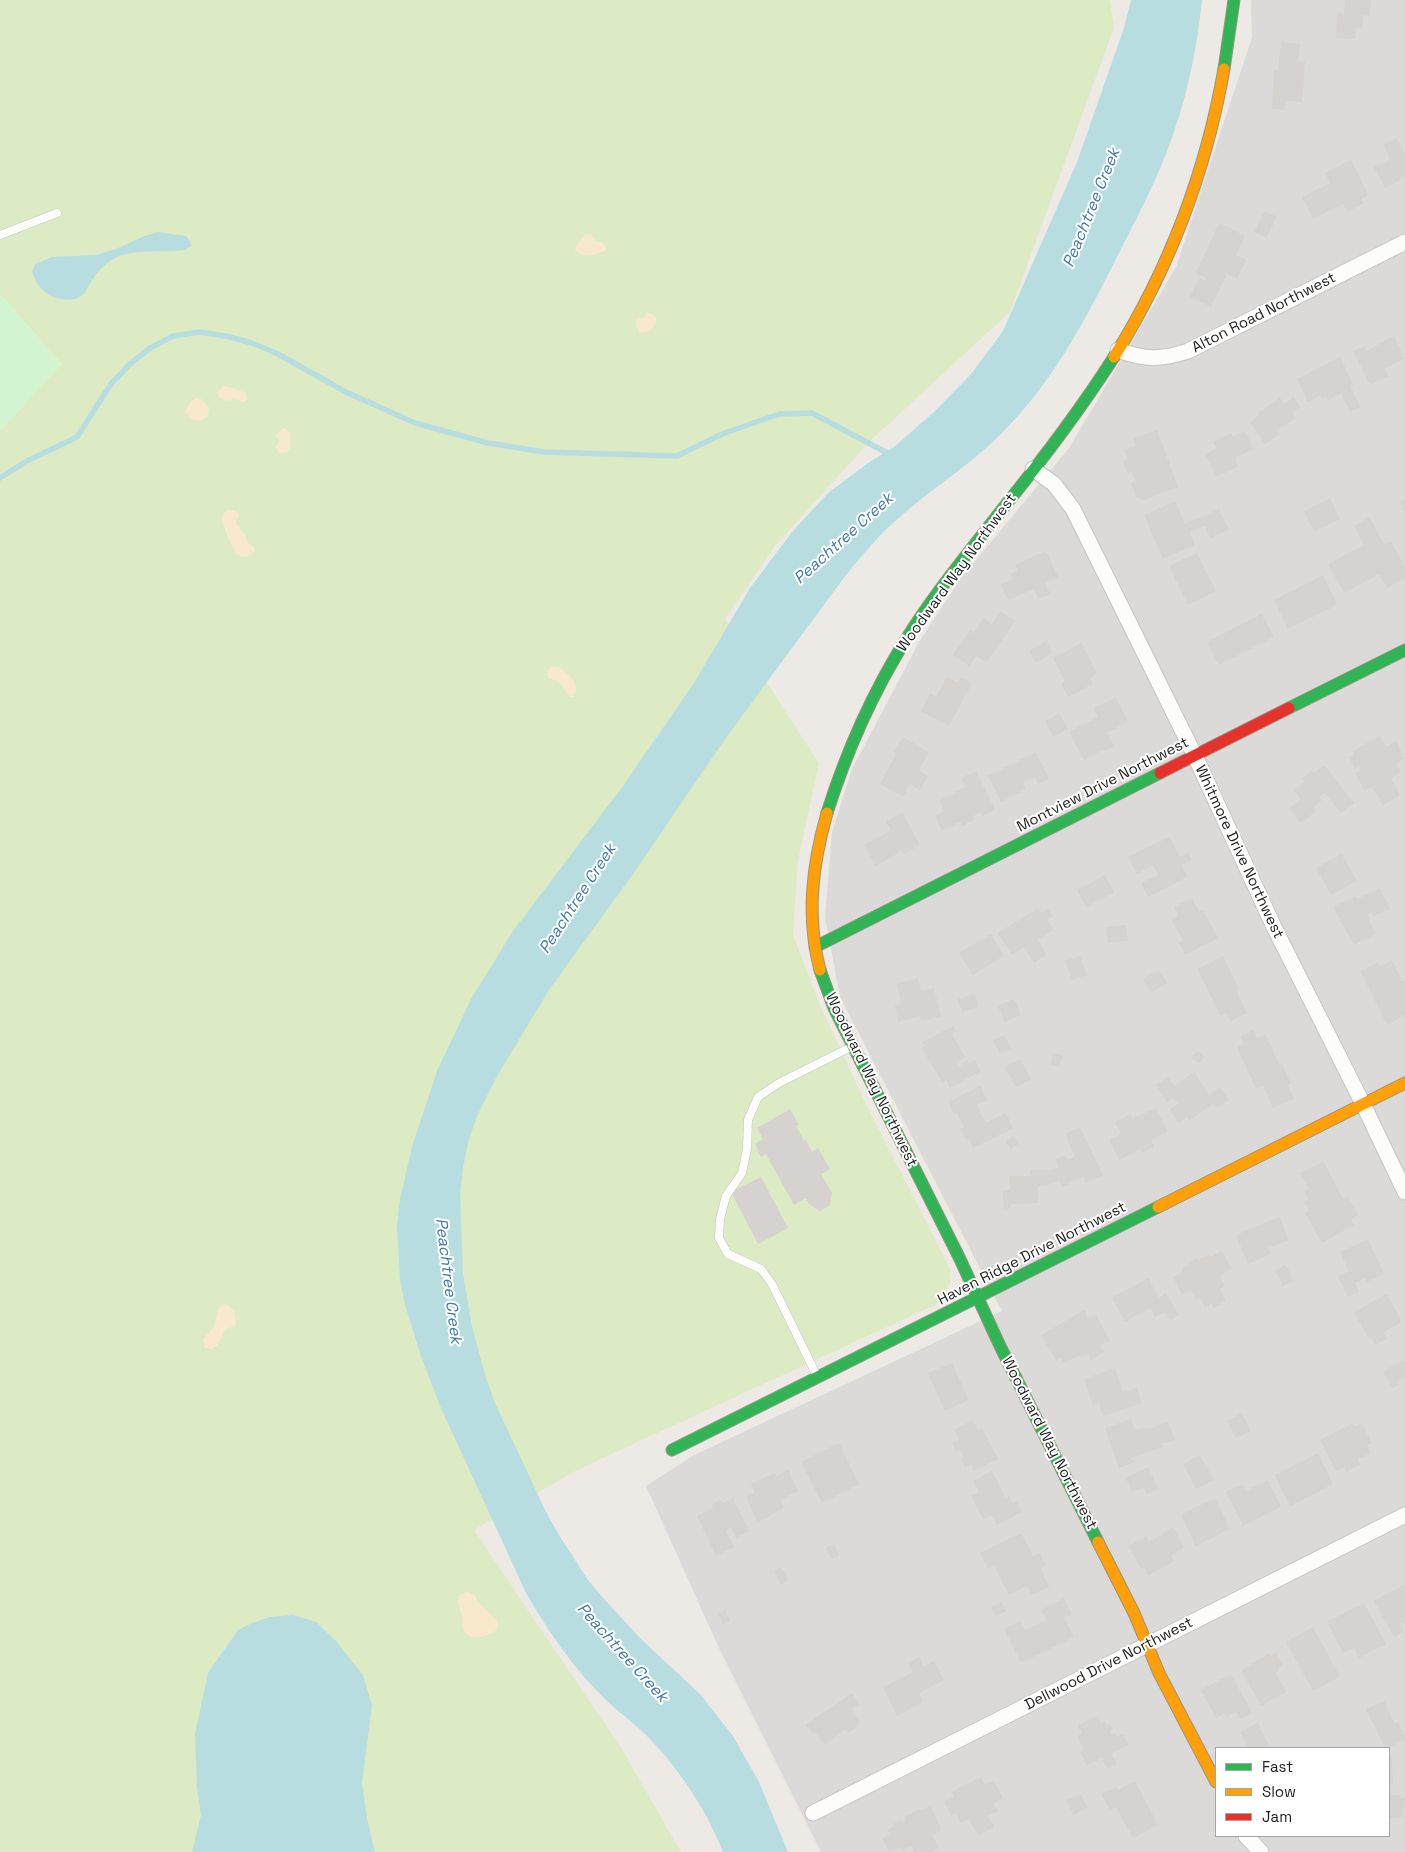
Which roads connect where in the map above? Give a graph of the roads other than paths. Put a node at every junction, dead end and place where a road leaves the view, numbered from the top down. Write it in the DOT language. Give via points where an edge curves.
graph roads {
  1 [pos="1234,0"];
  2 [pos="57,213"];
  3 [pos="0,235"];
  4 [pos="1405,242"];
  5 [pos="1118,350"];
  6 [pos="1033,469"];
  7 [pos="1405,650"];
  8 [pos="1195,756"];
  9 [pos="815,947"];
  10 [pos="853,1046"];
  11 [pos="1405,1083"];
  12 [pos="1363,1104"];
  13 [pos="1405,1192"];
  14 [pos="978,1298"];
  15 [pos="818,1378"];
  16 [pos="672,1450"];
  17 [pos="1405,1515"];
  18 [pos="1147,1645"];
  19 [pos="1215,1780"];
  20 [pos="813,1813"];
  21 [pos="1247,1837"];
  22 [pos="1261,1852"];
  1 -- 5 [label="street, Woodward Way Northwest" via="1230,45 1201,168 1179,230 1152,290"];
  2 -- 3 [label="lane"];
  4 -- 5 [label="street, Alton Road Northwest" via="1188,351 1152,358"];
  5 -- 6 [label="street, Woodward Way Northwest" via="1085,401"];
  6 -- 8 [label="street, Whitmore Drive Northwest" via="1054,484 1073,509"];
  6 -- 9 [label="street, Woodward Way Northwest" via="917,622 861,722 835,787 816,854 811,901"];
  7 -- 8 [label="street, Montview Drive Northwest"];
  8 -- 9 [label="street, Montview Drive Northwest"];
  8 -- 12 [label="street, Whitmore Drive Northwest" via="1274,928"];
  9 -- 10 [label="street, Woodward Way Northwest" via="834,1008"];
  10 -- 14 [label="street, Woodward Way Northwest"];
  10 -- 15 [label="lane" via="758,1097 748,1120 742,1173 726,1196 720,1219 719,1238 728,1254 761,1269 772,1284"];
  11 -- 12 [label="street, Haven Ridge Drive Northwest"];
  12 -- 13 [label="street, Whitmore Drive Northwest"];
  12 -- 14 [label="street, Haven Ridge Drive Northwest"];
  14 -- 15 [label="street, Haven Ridge Drive Northwest"];
  14 -- 18 [label="street, Woodward Way Northwest"];
  15 -- 16 [label="street, Haven Ridge Drive Northwest"];
  17 -- 18 [label="street, Dellwood Drive Northwest"];
  18 -- 19 [label="street, Woodward Way Northwest"];
  18 -- 20 [label="street, Dellwood Drive Northwest"];
  21 -- 22 [label="street"];
}
